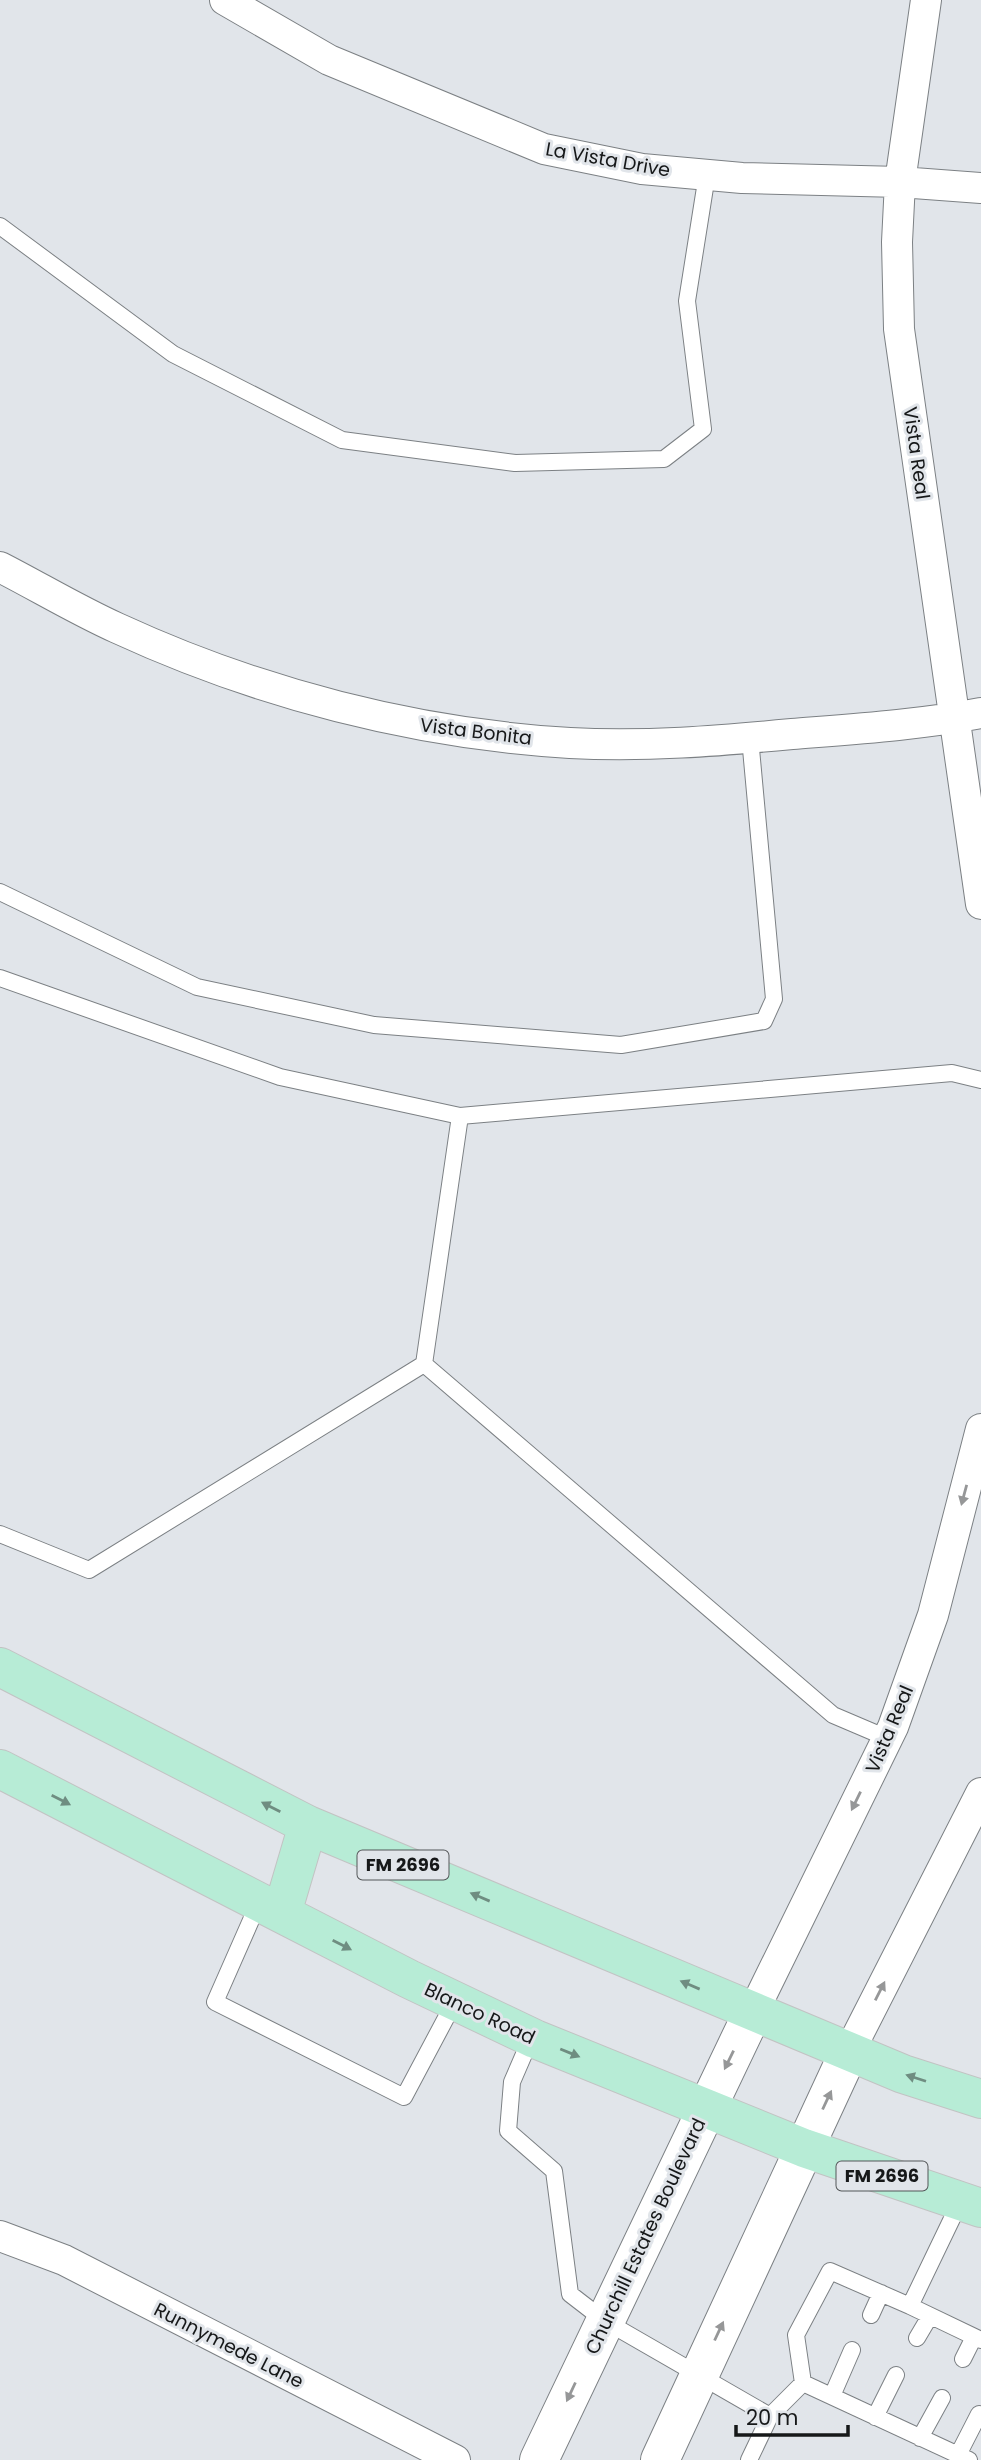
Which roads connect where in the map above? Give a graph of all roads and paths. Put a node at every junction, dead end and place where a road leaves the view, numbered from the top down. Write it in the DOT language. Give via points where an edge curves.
graph roads {
  1 [pos="225,0"];
  2 [pos="926,0"];
  3 [pos="707,175"];
  4 [pos="900,182"];
  5 [pos="981,188"];
  6 [pos="0,226"];
  7 [pos="0,567"];
  8 [pos="968,715"];
  9 [pos="750,738"];
  10 [pos="0,892"];
  11 [pos="981,904"];
  12 [pos="0,978"];
  13 [pos="981,1080"];
  14 [pos="460,1116"];
  15 [pos="424,1364"];
  16 [pos="981,1429"];
  17 [pos="0,1534"];
  18 [pos="0,1667"];
  19 [pos="887,1738"];
  20 [pos="6,1777"];
  21 [pos="981,1793"];
  22 [pos="308,1825"];
  23 [pos="271,1907"];
  24 [pos="455,2001"];
  25 [pos="752,2012"];
  26 [pos="531,2038"];
  27 [pos="849,2052"];
  28 [pos="981,2099"];
  29 [pos="705,2109"];
  30 [pos="804,2148"];
  31 [pos="971,2205"];
  32 [pos="0,2236"];
  33 [pos="881,2293"];
  34 [pos="910,2306"];
  35 [pos="871,2315"];
  36 [pos="930,2316"];
  37 [pos="605,2322"];
  38 [pos="917,2338"];
  39 [pos="978,2338"];
  40 [pos="852,2350"];
  41 [pos="963,2359"];
  42 [pos="699,2375"];
  43 [pos="896,2375"];
  44 [pos="803,2383"];
  45 [pos="832,2396"];
  46 [pos="942,2398"];
  47 [pos="979,2414"];
  48 [pos="770,2416"];
  49 [pos="875,2417"];
  50 [pos="920,2438"];
  51 [pos="964,2458"];
  52 [pos="454,2460"];
  53 [pos="539,2460"];
  54 [pos="660,2460"];
  55 [pos="749,2460"];
  1 -- 3 [label="street, La Vista Drive" via="329,60 544,149 642,169"];
  2 -- 4 [label="street, Vista Real"];
  3 -- 4 [label="street, La Vista Drive"];
  3 -- 6 [label="lane" via="687,301 703,429 664,459 515,463 342,440 173,354"];
  4 -- 5 [label="street, La Vista Drive"];
  4 -- 8 [label="street, Vista Real" via="899,328"];
  7 -- 9 [label="street, Vista Bonita" via="117,628 242,678 372,715 435,728 570,743 677,744"];
  8 -- 9 [label="street, Vista Bonita"];
  8 -- 11 [label="street, Vista Real"];
  9 -- 10 [label="lane" via="774,999 764,1021 621,1045 374,1025 197,987"];
  12 -- 14 [label="lane" via="280,1077"];
  13 -- 14 [label="lane" via="952,1073"];
  14 -- 15 [label="lane"];
  15 -- 17 [label="lane" via="89,1570"];
  15 -- 19 [label="lane" via="833,1715"];
  16 -- 19 [label="street, Vista Real, one-way" via="933,1615"];
  22 -- 18 [label="main road, FM 2696, one-way"];
  19 -- 25 [label="street, Vista Real, one-way"];
  20 -- 23 [label="main road, Blanco Road / FM 2696, one-way"];
  27 -- 21 [label="street, one-way"];
  22 -- 23 [label="main road"];
  25 -- 22 [label="main road, FM 2696, one-way"];
  23 -- 24 [label="main road, Blanco Road / FM 2696, one-way"];
  23 -- 24 [label="lane" via="215,2002 404,2097"];
  24 -- 26 [label="main road, Blanco Road / FM 2696"];
  25 -- 27 [label="main road, FM 2696"];
  25 -- 29 [label="street, Churchill Estates Boulevard, one-way"];
  26 -- 29 [label="main road, Blanco Road / FM 2696, one-way"];
  26 -- 37 [label="lane" via="512,2082 508,2131 554,2171 570,2294"];
  28 -- 27 [label="main road, FM 2696, one-way"];
  30 -- 27 [label="street, one-way"];
  29 -- 30 [label="main road, Blanco Road / FM 2696"];
  29 -- 37 [label="street, Churchill Estates Boulevard"];
  30 -- 31 [label="main road, Blanco Road / FM 2696"];
  42 -- 30 [label="street, one-way"];
  31 -- 34 [label="lane"];
  32 -- 52 [label="street, Runnymede Lane" via="64,2260"];
  33 -- 34 [label="lane"];
  33 -- 35 [label="lane"];
  33 -- 44 [label="lane" via="830,2271 796,2335"];
  34 -- 36 [label="lane"];
  36 -- 38 [label="lane"];
  36 -- 39 [label="lane"];
  37 -- 42 [label="lane"];
  37 -- 53 [label="street, Churchill Estates Boulevard, one-way"];
  39 -- 41 [label="lane"];
  40 -- 45 [label="lane"];
  42 -- 48 [label="lane"];
  42 -- 54 [label="street"];
  43 -- 49 [label="lane"];
  44 -- 45 [label="lane"];
  44 -- 48 [label="lane"];
  45 -- 49 [label="lane"];
  46 -- 50 [label="lane"];
  47 -- 51 [label="lane"];
  48 -- 55 [label="lane"];
  49 -- 50 [label="lane"];
  50 -- 51 [label="lane"];
}
